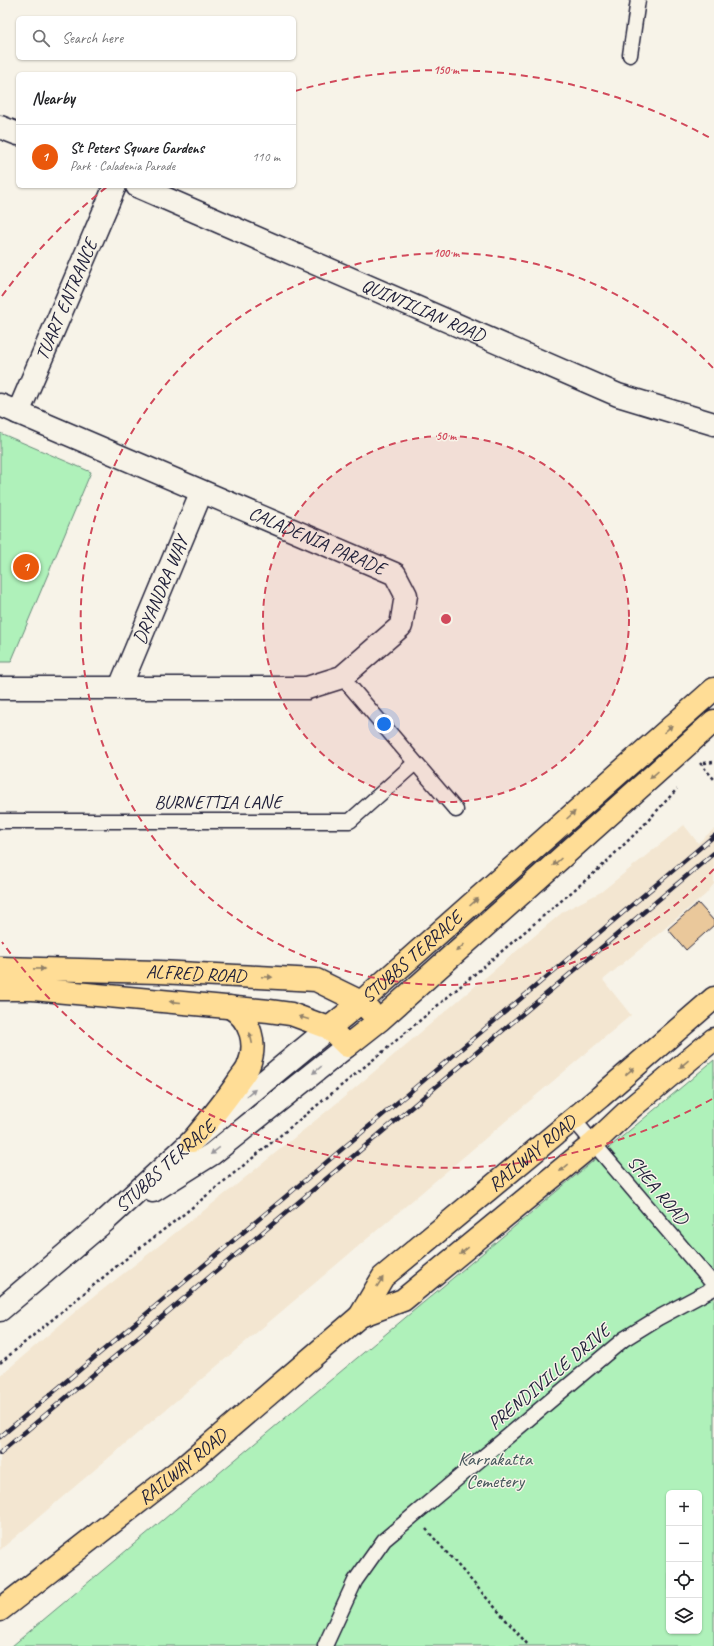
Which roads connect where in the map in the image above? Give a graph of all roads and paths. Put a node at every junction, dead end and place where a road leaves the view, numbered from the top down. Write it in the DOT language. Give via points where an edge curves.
graph roads {
  1 [pos="638,0"];
  2 [pos="630,55"];
  3 [pos="0,127"];
  4 [pos="16,133"];
  5 [pos="113,188"];
  6 [pos="142,188"];
  7 [pos="9,409"];
  8 [pos="714,424"];
  9 [pos="201,492"];
  10 [pos="342,677"];
  11 [pos="120,687"];
  12 [pos="0,688"];
  13 [pos="714,689"];
  14 [pos="714,721"];
  15 [pos="714,762"];
  16 [pos="415,763"];
  17 [pos="714,779"];
  18 [pos="456,810"];
  19 [pos="0,822"];
  20 [pos="0,968"];
  21 [pos="0,989"];
  22 [pos="714,998"];
  23 [pos="361,1002"];
  24 [pos="230,1007"];
  25 [pos="380,1020"];
  26 [pos="329,1028"];
  27 [pos="714,1040"];
  28 [pos="347,1046"];
  29 [pos="573,1119"];
  30 [pos="192,1141"];
  31 [pos="594,1143"];
  32 [pos="106,1220"];
  33 [pos="714,1287"];
  34 [pos="0,1310"];
  35 [pos="360,1316"];
  36 [pos="413,1515"];
  37 [pos="0,1610"];
  38 [pos="325,1646"];
  39 [pos="528,1646"];
  1 -- 2 [label="lane"];
  3 -- 4 [label="street"];
  5 -- 7 [label="street, TUART ENTRANCE"];
  6 -- 8 [label="street, QUINTILIAN ROAD" via="618,395"];
  7 -- 9 [label="street, CALADENIA PARADE"];
  9 -- 10 [label="street, CALADENIA PARADE" via="394,574 406,595 401,626"];
  9 -- 11 [label="street, DRYANDRA WAY"];
  10 -- 11 [label="street, CALADENIA PARADE" via="307,688"];
  10 -- 16 [label="lane"];
  11 -- 12 [label="street, CALADENIA PARADE"];
  23 -- 13 [label="main road, STUBBS TERRACE, one-way"];
  14 -- 25 [label="main road, STUBBS TERRACE, one-way"];
  15 -- 17 [label="path" via="700,763"];
  16 -- 18 [label="lane"];
  16 -- 19 [label="lane, BURNETTIA LANE" via="350,821"];
  20 -- 23 [label="main road, ALFRED ROAD, one-way" via="160,972 316,980"];
  24 -- 21 [label="main road, ALFRED ROAD, one-way"];
  29 -- 22 [label="main road, RAILWAY ROAD, one-way"];
  23 -- 25 [label="main road, ALFRED ROAD"];
  23 -- 26 [label="main road, STUBBS TERRACE"];
  26 -- 24 [label="main road, ALFRED ROAD, one-way" via="291,1014"];
  30 -- 24 [label="main road, one-way" via="248,1067 253,1045 248,1025 240,1013"];
  25 -- 28 [label="main road, STUBBS TERRACE"];
  26 -- 28 [label="main road, ALFRED ROAD"];
  30 -- 26 [label="street, STUBBS TERRACE, one-way"];
  27 -- 31 [label="main road, RAILWAY ROAD, one-way" via="631,1108"];
  28 -- 32 [label="street, STUBBS TERRACE, one-way" via="212,1154"];
  29 -- 31 [label="lane, SHEA ROAD"];
  35 -- 29 [label="main road, RAILWAY ROAD, one-way" via="383,1277"];
  30 -- 32 [label="street, STUBBS TERRACE"];
  31 -- 33 [label="lane, SHEA ROAD"];
  31 -- 35 [label="main road, RAILWAY ROAD, one-way" via="403,1300"];
  32 -- 34 [label="street, STUBBS TERRACE"];
  33 -- 36 [label="lane, PRENDIVILLE DRIVE" via="624,1339"];
  35 -- 37 [label="main road, RAILWAY ROAD" via="186,1466"];
  36 -- 38 [label="lane, PRENDIVILLE DRIVE" via="384,1540 355,1581"];
  36 -- 39 [label="path"];
}
